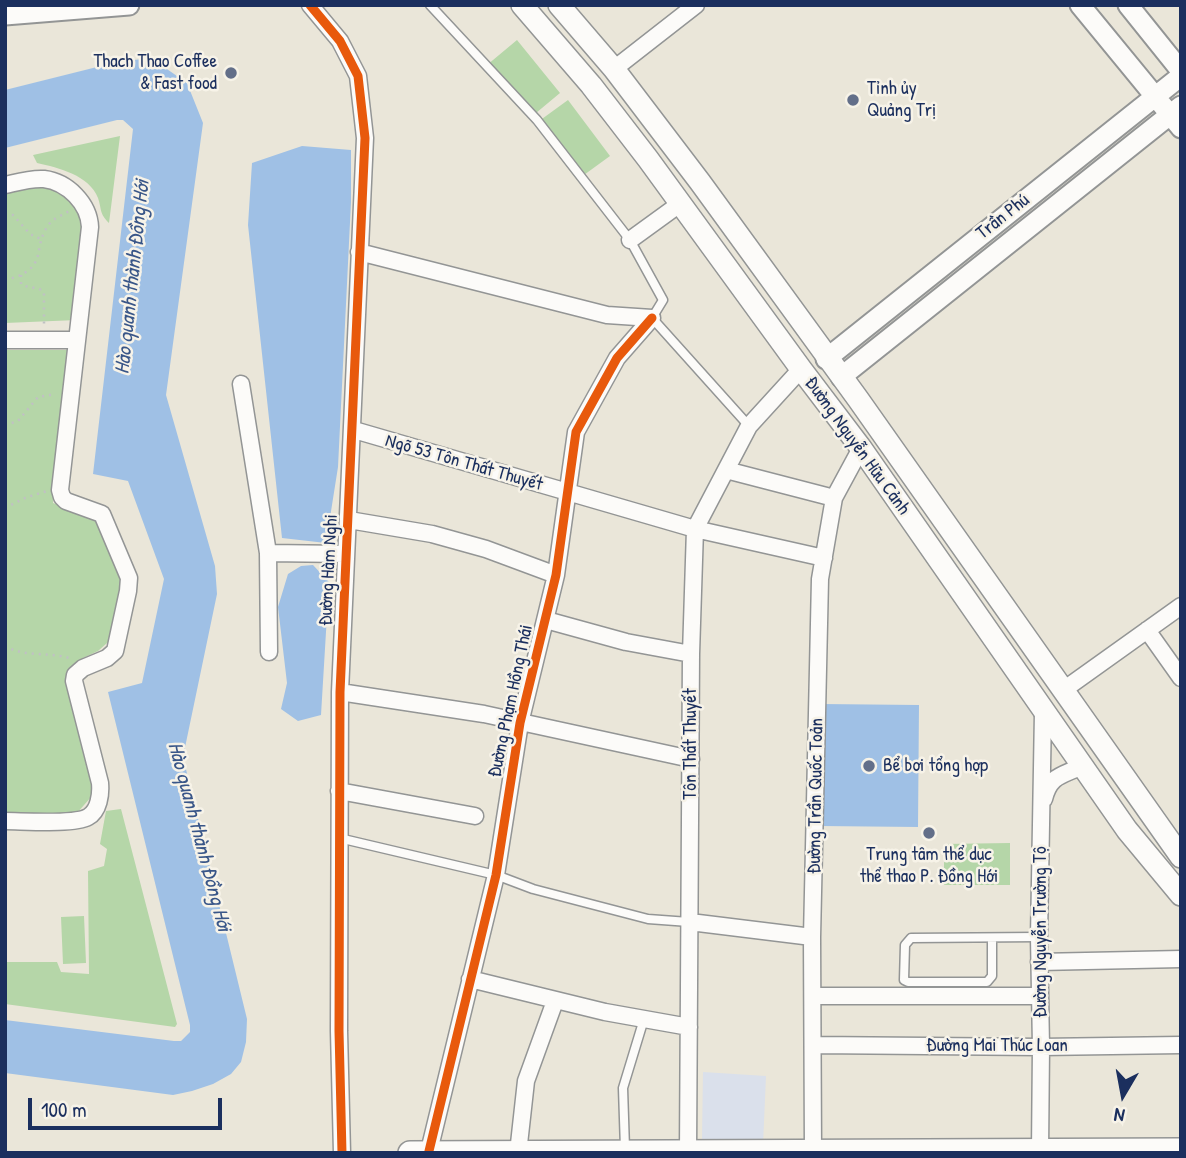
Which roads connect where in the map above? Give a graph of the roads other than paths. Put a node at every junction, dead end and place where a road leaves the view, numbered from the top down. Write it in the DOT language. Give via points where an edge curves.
graph roads {
  1 [pos="128,5"];
  2 [pos="310,5"];
  3 [pos="430,5"];
  4 [pos="522,5"];
  5 [pos="559,5"];
  6 [pos="696,5"];
  7 [pos="1080,5"];
  8 [pos="1128,5"];
  9 [pos="5,15"];
  10 [pos="614,69"];
  11 [pos="1181,74"];
  12 [pos="591,85"];
  13 [pos="1154,97"];
  14 [pos="1177,116"];
  15 [pos="5,185"];
  16 [pos="681,203"];
  17 [pos="630,240"];
  18 [pos="359,252"];
  19 [pos="652,318"];
  20 [pos="5,340"];
  21 [pos="77,340"];
  22 [pos="825,356"];
  23 [pos="800,369"];
  24 [pos="841,377"];
  25 [pos="241,384"];
  26 [pos="749,426"];
  27 [pos="354,430"];
  28 [pos="861,448"];
  29 [pos="726,470"];
  30 [pos="567,493"];
  31 [pos="834,498"];
  32 [pos="349,520"];
  33 [pos="695,529"];
  34 [pos="268,553"];
  35 [pos="346,554"];
  36 [pos="824,558"];
  37 [pos="555,575"];
  38 [pos="1181,606"];
  39 [pos="546,620"];
  40 [pos="1147,630"];
  41 [pos="269,652"];
  42 [pos="691,654"];
  43 [pos="1181,678"];
  44 [pos="1062,691"];
  45 [pos="340,692"];
  46 [pos="1043,712"];
  47 [pos="520,723"];
  48 [pos="1106,753"];
  49 [pos="691,759"];
  50 [pos="1082,766"];
  51 [pos="339,791"];
  52 [pos="1041,808"];
  53 [pos="475,816"];
  54 [pos="5,821"];
  55 [pos="339,838"];
  56 [pos="1181,857"];
  57 [pos="496,876"];
  58 [pos="1181,895"];
  59 [pos="690,922"];
  60 [pos="812,937"];
  61 [pos="1039,937"];
  62 [pos="992,938"];
  63 [pos="1181,959"];
  64 [pos="1039,962"];
  65 [pos="470,979"];
  66 [pos="813,996"];
  67 [pos="1040,996"];
  68 [pos="555,1001"];
  69 [pos="644,1019"];
  70 [pos="689,1027"];
  71 [pos="814,1045"];
  72 [pos="1181,1045"];
  73 [pos="1041,1047"];
  74 [pos="1181,1150"];
  75 [pos="419,1152"];
  76 [pos="625,1152"];
  77 [pos="687,1152"];
  78 [pos="813,1152"];
  79 [pos="1040,1152"];
  80 [pos="342,1153"];
  81 [pos="519,1153"];
  1 -- 9 [label="street"];
  2 -- 18 [label="street, Đường Hàm Nghi" via="341,41 358,75 365,138"];
  3 -- 17 [label="lane" via="537,120"];
  4 -- 12 [label="main road, Đường Nguyễn Hữu Cảnh"];
  5 -- 10 [label="main road, Đường Nguyễn Hữu Cảnh"];
  6 -- 10 [label="street"];
  7 -- 13 [label="street"];
  8 -- 11 [label="street"];
  10 -- 12 [label="main road"];
  10 -- 22 [label="main road, Đường Nguyễn Hữu Cảnh"];
  11 -- 13 [label="street, Trần Phú"];
  12 -- 16 [label="main road, Đường Nguyễn Hữu Cảnh"];
  13 -- 14 [label="street"];
  13 -- 22 [label="street, Trần Phú"];
  14 -- 24 [label="street, Trần Phú"];
  15 -- 21 [label="street" via="51,180 84,204 90,227"];
  16 -- 17 [label="street"];
  16 -- 23 [label="main road, Đường Nguyễn Hữu Cảnh"];
  17 -- 19 [label="lane" via="663,300"];
  18 -- 19 [label="street" via="607,315"];
  18 -- 27 [label="street, Đường Hàm Nghi"];
  19 -- 26 [label="lane"];
  19 -- 30 [label="street, Đường Phạm Hồng Thái" via="617,358 576,432"];
  20 -- 21 [label="street"];
  21 -- 54 [label="street" via="60,490 66,501 102,514 129,578 115,651 83,667 74,681 101,792 94,811 76,821"];
  22 -- 23 [label="main road"];
  22 -- 24 [label="main road, Đường Nguyễn Hữu Cảnh"];
  23 -- 26 [label="street, Tôn Thất Thuyết"];
  23 -- 28 [label="main road, Đường Nguyễn Hữu Cảnh"];
  24 -- 44 [label="main road, Đường Nguyễn Hữu Cảnh"];
  25 -- 34 [label="street"];
  26 -- 29 [label="street, Tôn Thất Thuyết"];
  27 -- 30 [label="street, Ngõ 53 Tôn Thất Thuyết"];
  27 -- 32 [label="street, Đường Hàm Nghi"];
  28 -- 31 [label="street, Đường Trần Quốc Toản"];
  28 -- 46 [label="main road, Đường Nguyễn Hữu Cảnh"];
  29 -- 31 [label="street"];
  29 -- 33 [label="street, Tôn Thất Thuyết"];
  30 -- 33 [label="street, Ngõ 53 Tôn Thất Thuyết"];
  30 -- 37 [label="street, Đường Phạm Hồng Thái"];
  31 -- 36 [label="street, Đường Trần Quốc Toản"];
  32 -- 35 [label="street, Đường Hàm Nghi"];
  32 -- 37 [label="street" via="432,534"];
  33 -- 36 [label="street, Ngõ 53 Tôn Thất Thuyết"];
  33 -- 42 [label="street, Tôn Thất Thuyết"];
  34 -- 35 [label="street"];
  34 -- 41 [label="street"];
  35 -- 45 [label="street, Đường Hàm Nghi"];
  36 -- 60 [label="street, Đường Trần Quốc Toản"];
  37 -- 39 [label="street, Đường Phạm Hồng Thái"];
  38 -- 40 [label="street"];
  39 -- 42 [label="street"];
  39 -- 47 [label="street, Đường Phạm Hồng Thái"];
  40 -- 43 [label="street"];
  40 -- 44 [label="street"];
  42 -- 49 [label="street, Tôn Thất Thuyết"];
  44 -- 46 [label="main road"];
  44 -- 48 [label="main road, Đường Nguyễn Hữu Cảnh"];
  45 -- 47 [label="street"];
  45 -- 51 [label="street, Đường Hàm Nghi"];
  46 -- 50 [label="main road, Đường Nguyễn Hữu Cảnh"];
  46 -- 52 [label="street, Đường Nguyễn Trường Tộ"];
  47 -- 49 [label="street"];
  47 -- 57 [label="street, Đường Phạm Hồng Thái"];
  48 -- 50 [label="main road"];
  48 -- 56 [label="main road, Đường Nguyễn Hữu Cảnh"];
  49 -- 59 [label="street, Tôn Thất Thuyết"];
  50 -- 52 [label="street" via="1049,783"];
  50 -- 58 [label="main road, Đường Nguyễn Hữu Cảnh"];
  51 -- 53 [label="street"];
  51 -- 55 [label="street, Đường Hàm Nghi"];
  52 -- 61 [label="street, Đường Nguyễn Trường Tộ"];
  55 -- 57 [label="lane"];
  55 -- 80 [label="street, Đường Hàm Nghi"];
  57 -- 59 [label="lane" via="648,919"];
  57 -- 65 [label="street, Đường Phạm Hồng Thái"];
  59 -- 60 [label="street"];
  59 -- 70 [label="street, Tôn Thất Thuyết"];
  60 -- 66 [label="street, Đường Trần Quốc Toản"];
  61 -- 62 [label="lane"];
  61 -- 64 [label="street, Đường Nguyễn Trường Tộ"];
  62 -- 62 [label="lane" via="911,938 905,945 904,980 987,982 992,976"];
  63 -- 64 [label="street"];
  64 -- 67 [label="street, Đường Nguyễn Trường Tộ"];
  65 -- 68 [label="street"];
  65 -- 75 [label="street, Đường Phạm Hồng Thái"];
  66 -- 67 [label="street"];
  66 -- 71 [label="street, Đường Trần Quốc Toản"];
  67 -- 73 [label="street, Đường Nguyễn Trường Tộ"];
  68 -- 69 [label="street"];
  68 -- 81 [label="street" via="524,1089"];
  69 -- 70 [label="street"];
  69 -- 76 [label="lane" via="623,1088"];
  70 -- 77 [label="street, Tôn Thất Thuyết"];
  71 -- 73 [label="street, Đường Mai Thúc Loan"];
  71 -- 78 [label="street, Đường Trần Quốc Toản"];
  72 -- 73 [label="street, Đường Mai Thúc Loan"];
  73 -- 79 [label="street, Đường Nguyễn Trường Tộ"];
  74 -- 79 [label="main road"];
  75 -- 81 [label="main road"];
  76 -- 77 [label="main road"];
  76 -- 81 [label="main road"];
  77 -- 78 [label="main road"];
  78 -- 79 [label="main road"];
}
